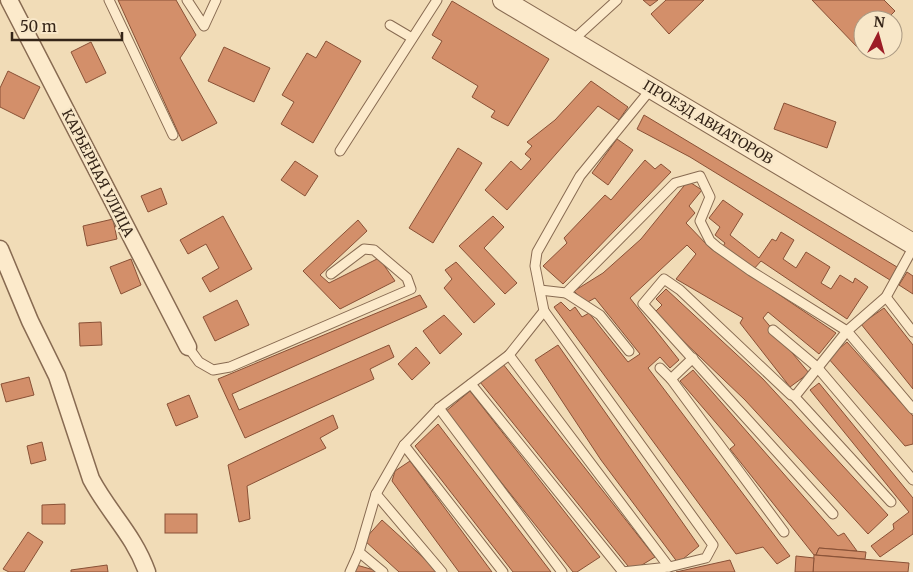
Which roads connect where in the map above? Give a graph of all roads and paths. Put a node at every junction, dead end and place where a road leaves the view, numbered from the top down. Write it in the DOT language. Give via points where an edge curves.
graph roads {
  1 [pos="9,0"];
  2 [pos="109,0"];
  3 [pos="187,0"];
  4 [pos="216,0"];
  5 [pos="437,0"];
  6 [pos="503,0"];
  7 [pos="617,0"];
  8 [pos="390,25"];
  9 [pos="412,38"];
  10 [pos="572,41"];
  11 [pos="651,89"];
  12 [pos="173,135"];
  13 [pos="340,151"];
  14 [pos="913,244"];
  15 [pos="913,248"];
  16 [pos="0,249"];
  17 [pos="331,274"];
  18 [pos="540,290"];
  19 [pos="566,293"];
  20 [pos="886,297"];
  21 [pos="544,311"];
  22 [pos="774,330"];
  23 [pos="847,331"];
  24 [pos="913,332"];
  25 [pos="188,347"];
  26 [pos="629,351"];
  27 [pos="509,355"];
  28 [pos="693,358"];
  29 [pos="817,367"];
  30 [pos="660,368"];
  31 [pos="671,380"];
  32 [pos="471,384"];
  33 [pos="793,395"];
  34 [pos="439,408"];
  35 [pos="913,409"];
  36 [pos="404,445"];
  37 [pos="913,480"];
  38 [pos="376,494"];
  39 [pos="891,502"];
  40 [pos="833,514"];
  41 [pos="784,532"];
  42 [pos="359,552"];
  43 [pos="669,567"];
  44 [pos="147,572"];
  45 [pos="350,572"];
  46 [pos="383,572"];
  47 [pos="442,572"];
  48 [pos="503,572"];
  49 [pos="562,572"];
  50 [pos="623,572"];
  1 -- 25 [label="street, КАРЬЕРНАЯ УЛИЦА"];
  2 -- 12 [label="lane"];
  3 -- 4 [label="lane" via="204,26"];
  5 -- 9 [label="lane"];
  6 -- 10 [label="street, ПРОЕЗД АВИАТОРОВ"];
  7 -- 10 [label="lane"];
  8 -- 9 [label="lane"];
  9 -- 13 [label="lane"];
  10 -- 11 [label="street, ПРОЕЗД АВИАТОРОВ"];
  11 -- 14 [label="street, ПРОЕЗД АВИАТОРОВ"];
  11 -- 18 [label="lane" via="580,176 537,252 535,266"];
  15 -- 20 [label="lane"];
  16 -- 44 [label="street" via="57,376 91,479 132,538"];
  17 -- 25 [label="lane" via="364,249 374,250 407,278 411,289 230,367 212,370 199,362"];
  18 -- 19 [label="lane"];
  18 -- 21 [label="lane"];
  19 -- 23 [label="lane" via="674,183 700,176 710,197 700,221 710,241 751,272"];
  19 -- 26 [label="lane" via="600,315"];
  20 -- 23 [label="lane"];
  20 -- 24 [label="lane"];
  21 -- 27 [label="lane"];
  21 -- 43 [label="lane" via="712,545 706,558"];
  22 -- 29 [label="lane"];
  23 -- 29 [label="lane"];
  23 -- 35 [label="lane"];
  27 -- 32 [label="lane"];
  27 -- 43 [label="lane"];
  28 -- 31 [label="lane"];
  28 -- 33 [label="lane" via="642,304 664,279 680,290"];
  28 -- 40 [label="lane"];
  29 -- 33 [label="lane"];
  29 -- 37 [label="lane"];
  30 -- 31 [label="lane"];
  31 -- 41 [label="lane"];
  32 -- 34 [label="lane"];
  32 -- 50 [label="lane"];
  33 -- 39 [label="lane"];
  34 -- 36 [label="lane"];
  34 -- 49 [label="lane"];
  36 -- 38 [label="lane"];
  36 -- 48 [label="lane"];
  38 -- 42 [label="lane"];
  38 -- 47 [label="lane"];
  42 -- 45 [label="lane"];
  42 -- 46 [label="lane"];
  43 -- 50 [label="lane"];
}
